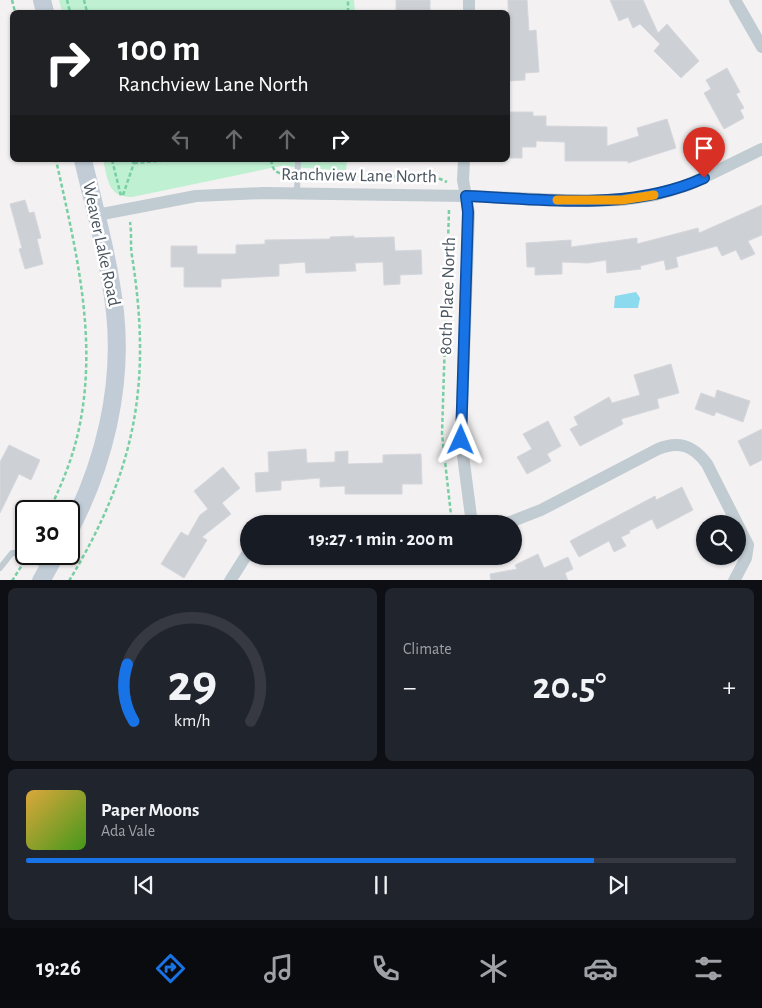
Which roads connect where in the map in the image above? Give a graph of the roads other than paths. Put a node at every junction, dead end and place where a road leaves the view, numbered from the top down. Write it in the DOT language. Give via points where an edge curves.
graph roads {
  1 [pos="735,0"];
  2 [pos="762,47"];
  3 [pos="762,149"];
  4 [pos="84,162"];
  5 [pos="298,162"];
  6 [pos="464,162"];
  7 [pos="297,192"];
  8 [pos="466,196"];
  9 [pos="97,215"];
  10 [pos="80,507"];
  11 [pos="471,515"];
  12 [pos="522,517"];
  13 [pos="240,564"];
  14 [pos="49,567"];
  15 [pos="0,568"];
  16 [pos="230,580"];
  17 [pos="734,580"];
  1 -- 2 [label="street"];
  3 -- 8 [label="street, Ranchview Lane North" via="688,185 656,195 586,201"];
  4 -- 9 [label="main road, Weaver Lake Road"];
  5 -- 7 [label="lane"];
  6 -- 8 [label="street, 80th Place North"];
  7 -- 8 [label="street, Ranchview Lane North"];
  7 -- 9 [label="street, Ranchview Lane North" via="196,196"];
  8 -- 11 [label="street, 80th Place North" via="461,440"];
  9 -- 10 [label="main road, Weaver Lake Road" via="115,313 116,366 110,418 97,469"];
  12 -- 17 [label="street" via="671,443 686,445 698,452 748,545 746,558"];
  13 -- 16 [label="street"];
  14 -- 15 [label="lane" via="12,553"];
}
